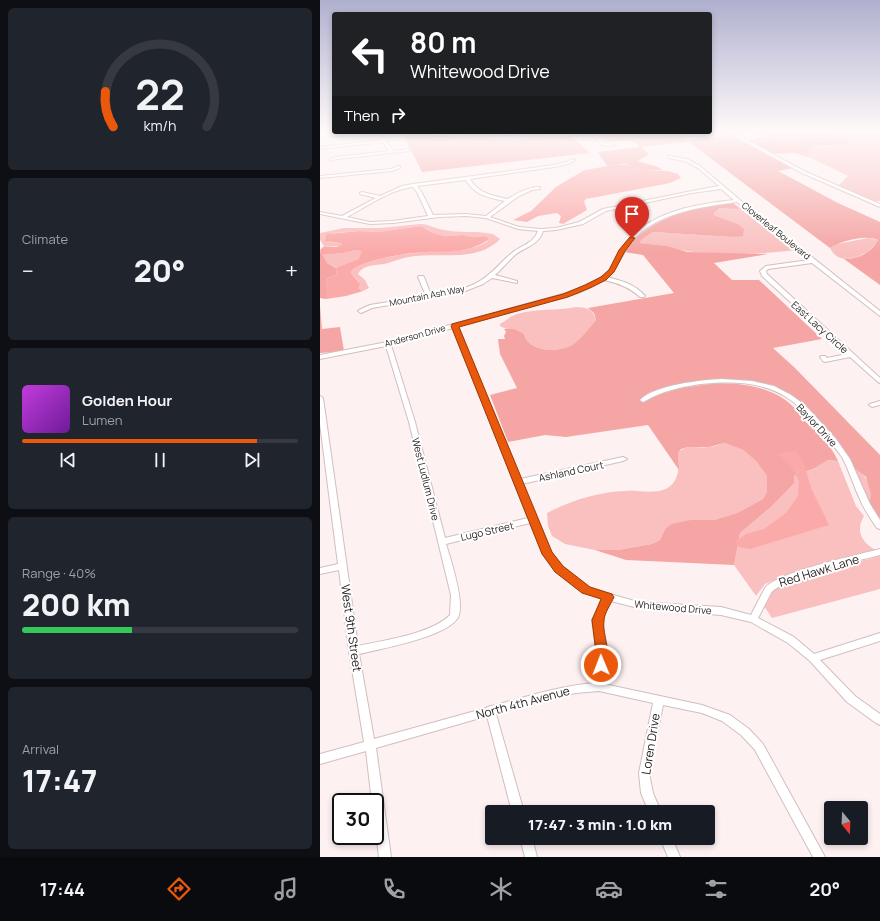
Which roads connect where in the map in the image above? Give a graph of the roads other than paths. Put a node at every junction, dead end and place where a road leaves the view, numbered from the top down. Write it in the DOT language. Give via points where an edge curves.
graph roads {
  1 [pos="371,172"];
  2 [pos="510,172"];
  3 [pos="704,172"];
  4 [pos="803,172"];
  5 [pos="320,177"];
  6 [pos="466,178"];
  7 [pos="413,185"];
  8 [pos="538,188"];
  9 [pos="723,188"];
  10 [pos="362,193"];
  11 [pos="380,197"];
  12 [pos="510,201"];
  13 [pos="738,201"];
  14 [pos="880,206"];
  15 [pos="320,213"];
  16 [pos="431,217"];
  17 [pos="487,217"];
  18 [pos="342,218"];
  19 [pos="541,230"];
  20 [pos="813,261"];
  21 [pos="491,276"];
  22 [pos="421,277"];
  23 [pos="603,278"];
  24 [pos="514,282"];
  25 [pos="642,296"];
  26 [pos="429,297"];
  27 [pos="361,311"];
  28 [pos="880,314"];
  29 [pos="455,326"];
  30 [pos="388,344"];
  31 [pos="851,355"];
  32 [pos="320,357"];
  33 [pos="823,357"];
  34 [pos="880,381"];
  35 [pos="320,398"];
  36 [pos="643,400"];
  37 [pos="880,403"];
  38 [pos="872,405"];
  39 [pos="323,442"];
  40 [pos="623,459"];
  41 [pos="518,482"];
  42 [pos="533,520"];
  43 [pos="880,526"];
  44 [pos="441,542"];
  45 [pos="880,552"];
  46 [pos="342,566"];
  47 [pos="320,571"];
  48 [pos="608,597"];
  49 [pos="753,619"];
  50 [pos="880,637"];
  51 [pos="354,651"];
  52 [pos="813,658"];
  53 [pos="599,687"];
  54 [pos="659,699"];
  55 [pos="490,710"];
  56 [pos="880,720"];
  57 [pos="370,745"];
  58 [pos="320,760"];
  59 [pos="516,805"];
  60 [pos="652,805"];
  61 [pos="528,845"];
  62 [pos="669,845"];
  63 [pos="385,857"];
  64 [pos="531,857"];
  65 [pos="674,857"];
  66 [pos="819,857"];
  1 -- 5 [label="street"];
  2 -- 6 [label="street"];
  3 -- 9 [label="street, Cloverleaf Boulevard"];
  4 -- 14 [label="street"];
  6 -- 7 [label="street"];
  6 -- 12 [label="street" via="477,192"];
  7 -- 11 [label="street"];
  7 -- 16 [label="street" via="419,191"];
  8 -- 12 [label="street" via="528,190"];
  9 -- 13 [label="street, Cloverleaf Boulevard"];
  9 -- 19 [label="street" via="613,208 576,225"];
  10 -- 11 [label="street"];
  11 -- 18 [label="street"];
  12 -- 17 [label="street"];
  13 -- 20 [label="street, Cloverleaf Boulevard"];
  13 -- 23 [label="street, Anderson Drive" via="683,211 650,225 632,238 622,250 612,271"];
  15 -- 18 [label="street"];
  16 -- 17 [label="street"];
  16 -- 18 [label="street" via="382,223"];
  17 -- 19 [label="street" via="518,228"];
  19 -- 21 [label="street, Mountain Ash Way" via="539,238 512,256"];
  20 -- 28 [label="street, Cloverleaf Boulevard"];
  20 -- 31 [label="street, East Lacy Circle" via="766,268 763,271 764,275"];
  21 -- 24 [label="street"];
  21 -- 26 [label="street, Mountain Ash Way" via="463,290"];
  22 -- 26 [label="street"];
  23 -- 25 [label="street" via="634,288"];
  23 -- 29 [label="street, Anderson Drive" via="566,295"];
  26 -- 27 [label="street, Mountain Ash Way" via="370,307"];
  29 -- 30 [label="street, Anderson Drive"];
  29 -- 41 [label="street, Whitewood Drive"];
  30 -- 32 [label="street, Anderson Drive"];
  30 -- 44 [label="street, West Ludlum Drive" via="412,422"];
  31 -- 33 [label="street" via="826,360"];
  31 -- 34 [label="street, East Lacy Circle"];
  35 -- 39 [label="street, West 9th Street"];
  36 -- 43 [label="street, Baylor Drive" via="652,394 701,382 725,380 767,387 788,395 807,411 838,447 849,464 865,504"];
  37 -- 38 [label="street"];
  39 -- 46 [label="street, West 9th Street"];
  40 -- 41 [label="street, Ashland Court"];
  41 -- 42 [label="street, Whitewood Drive"];
  42 -- 44 [label="street, Lugo Street"];
  42 -- 48 [label="street, Whitewood Drive" via="547,554 559,569 586,590"];
  44 -- 51 [label="street, West Ludlum Drive" via="455,595 454,616 450,622 436,630"];
  45 -- 49 [label="street, Red Hawk Lane" via="787,579 772,586"];
  46 -- 47 [label="street"];
  46 -- 51 [label="street, West 9th Street"];
  48 -- 49 [label="street, Whitewood Drive" via="638,605 721,610"];
  48 -- 53 [label="street" via="598,620 602,653"];
  49 -- 52 [label="street, Whitewood Drive" via="791,640"];
  50 -- 52 [label="street"];
  51 -- 57 [label="street, West 9th Street"];
  52 -- 56 [label="street, Whitewood Drive" via="851,699"];
  53 -- 54 [label="street, North 4th Avenue"];
  53 -- 55 [label="street, North 4th Avenue" via="550,694"];
  54 -- 60 [label="street, Loren Drive" via="644,773"];
  54 -- 66 [label="street, North 4th Avenue" via="702,709 726,718 745,732 759,747"];
  55 -- 57 [label="street, North 4th Avenue"];
  55 -- 59 [label="street"];
  57 -- 58 [label="street, North 4th Avenue"];
  57 -- 63 [label="street, West 9th Street"];
  61 -- 64 [label="street"];
  62 -- 65 [label="street"];
}
